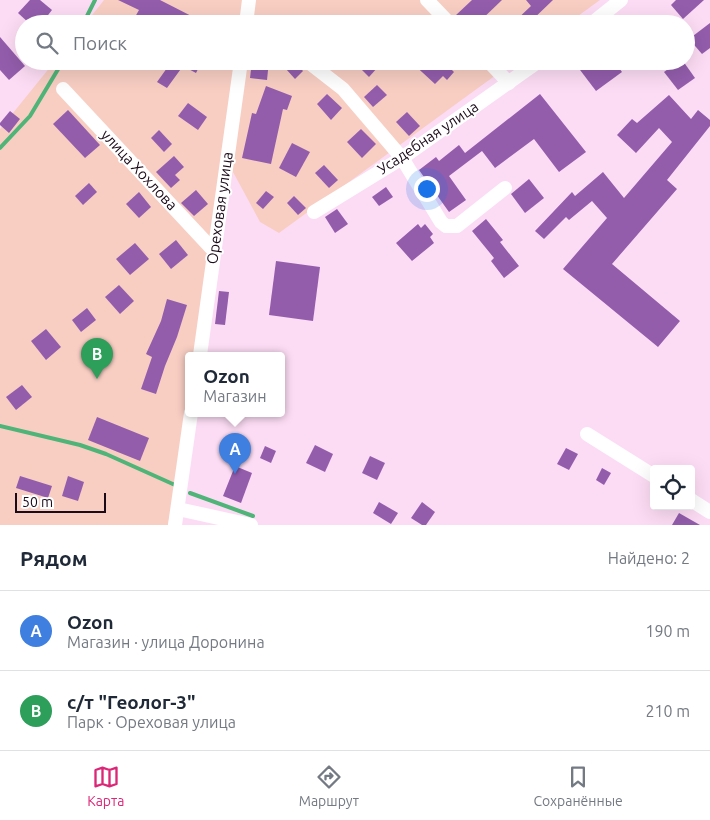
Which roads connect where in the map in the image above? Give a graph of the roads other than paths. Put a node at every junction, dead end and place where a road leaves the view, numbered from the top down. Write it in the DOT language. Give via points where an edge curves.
graph roads {
  1 [pos="249,0"];
  2 [pos="427,0"];
  3 [pos="621,0"];
  4 [pos="247,15"];
  5 [pos="441,15"];
  6 [pos="602,15"];
  7 [pos="240,70"];
  8 [pos="319,70"];
  9 [pos="497,70"];
  10 [pos="526,70"];
  11 [pos="509,82"];
  12 [pos="63,89"];
  13 [pos="402,158"];
  14 [pos="505,188"];
  15 [pos="314,212"];
  16 [pos="214,251"];
  17 [pos="200,352"];
  18 [pos="191,417"];
  19 [pos="587,434"];
  20 [pos="650,473"];
  21 [pos="695,503"];
  22 [pos="178,509"];
  23 [pos="710,512"];
  24 [pos="176,525"];
  25 [pos="251,525"];
  1 -- 4 [label="street"];
  2 -- 5 [label="street"];
  3 -- 6 [label="street"];
  7 -- 16 [label="street, Ореховая улица"];
  8 -- 13 [label="street" via="343,89"];
  9 -- 11 [label="street"];
  10 -- 11 [label="street, Усадебная улица"];
  11 -- 13 [label="street, Усадебная улица"];
  12 -- 16 [label="street, улица Хохлова"];
  13 -- 14 [label="street" via="446,226 457,226"];
  13 -- 15 [label="street, Усадебная улица"];
  16 -- 17 [label="street, Ореховая улица"];
  18 -- 22 [label="street"];
  19 -- 20 [label="street"];
  21 -- 23 [label="street"];
  22 -- 24 [label="street"];
  22 -- 25 [label="street"];
}
